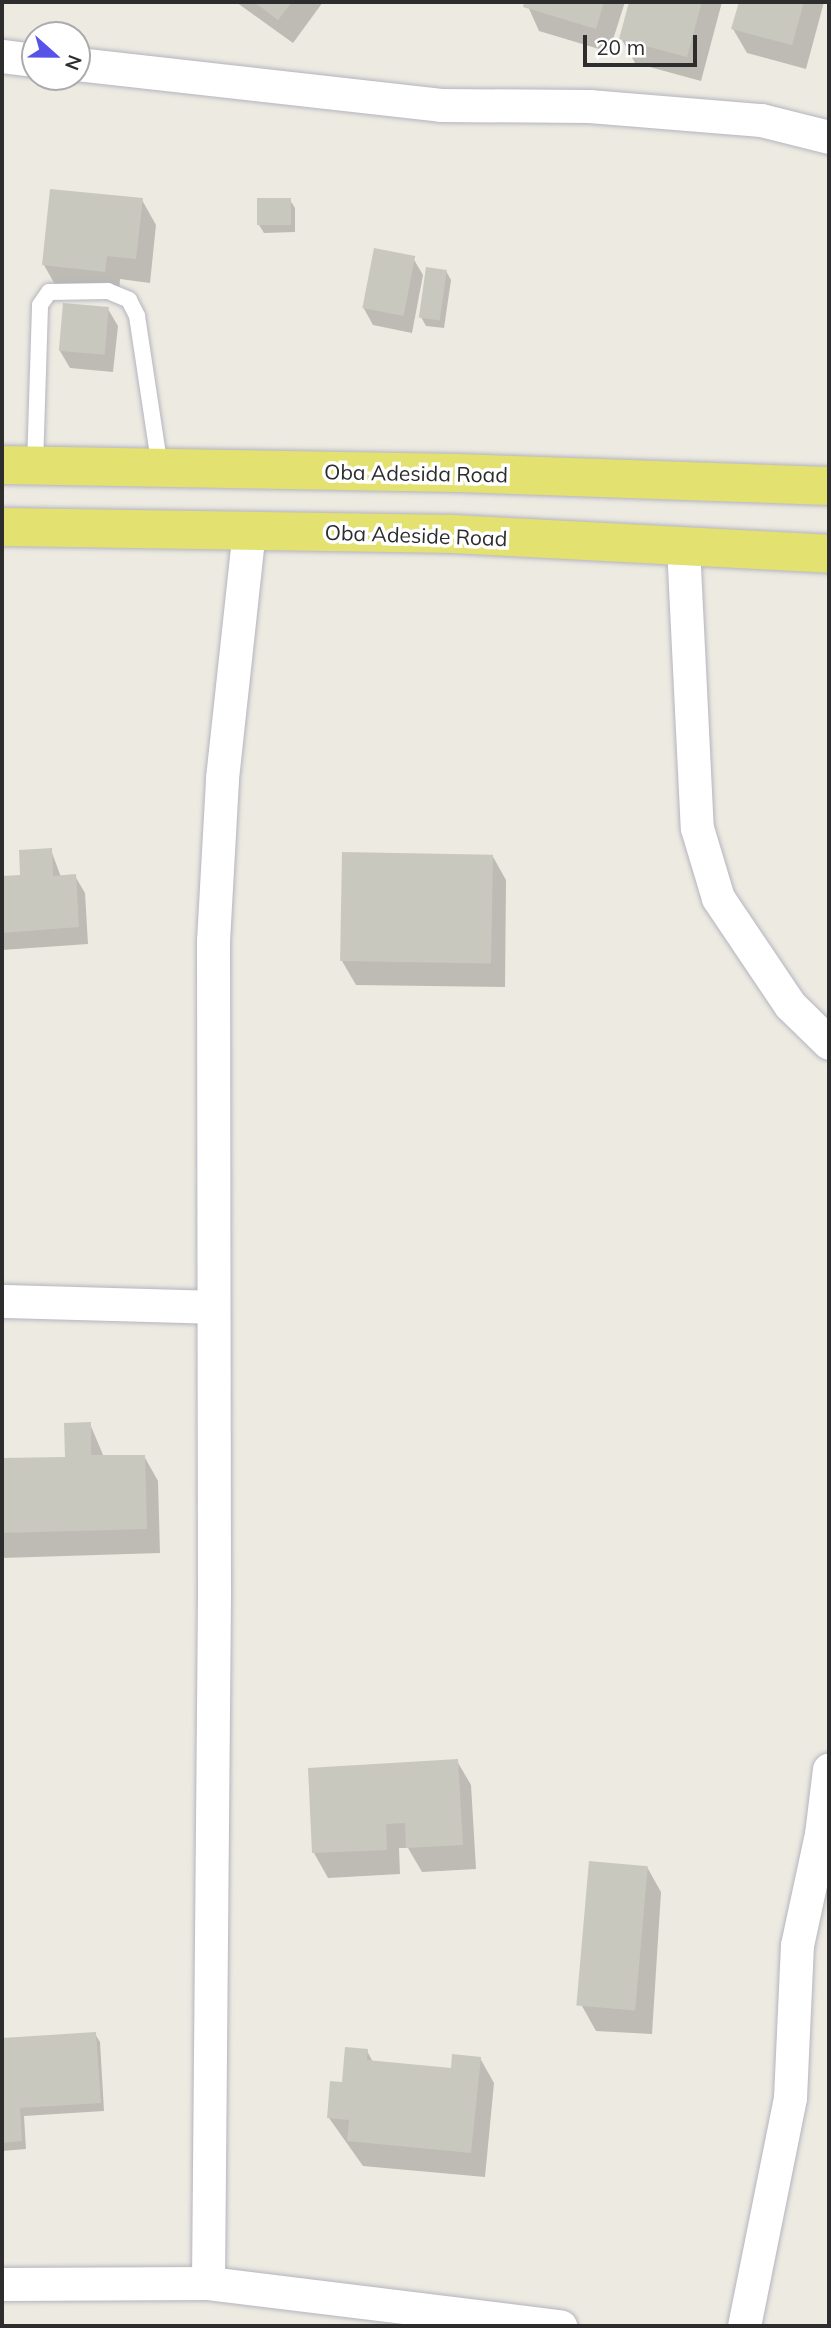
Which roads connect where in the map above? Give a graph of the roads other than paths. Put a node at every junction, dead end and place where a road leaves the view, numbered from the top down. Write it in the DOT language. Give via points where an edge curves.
graph roads {
  1 [pos="2,56"];
  2 [pos="21,58"];
  3 [pos="91,66"];
  4 [pos="829,137"];
  5 [pos="18,466"];
  6 [pos="160,468"];
  7 [pos="829,486"];
  8 [pos="2,527"];
  9 [pos="249,531"];
  10 [pos="683,546"];
  11 [pos="829,554"];
  12 [pos="829,1043"];
  13 [pos="2,1301"];
  14 [pos="211,1307"];
  15 [pos="829,1769"];
  16 [pos="208,2283"];
  17 [pos="2,2284"];
  18 [pos="560,2326"];
  19 [pos="744,2326"];
  1 -- 2 [label="street"];
  3 -- 4 [label="street" via="441,104 589,106 761,120"];
  5 -- 6 [label="main road, Oba Adesida Road"];
  5 -- 6 [label="lane" via="40,305 49,292 108,291 130,300 137,316"];
  6 -- 7 [label="main road, Oba Adesida Road"];
  8 -- 9 [label="main road, Oba Adeside Road"];
  9 -- 10 [label="main road, Oba Adeside Road" via="452,534"];
  9 -- 14 [label="street" via="222,778 213,941"];
  10 -- 11 [label="main road, Oba Adeside Road"];
  10 -- 12 [label="street" via="697,828 718,898 790,1006"];
  13 -- 14 [label="street"];
  14 -- 16 [label="street" via="214,1603"];
  15 -- 19 [label="street" via="821,1834 797,1945 790,2098 750,2315"];
  16 -- 17 [label="street"];
  16 -- 18 [label="street"];
}
